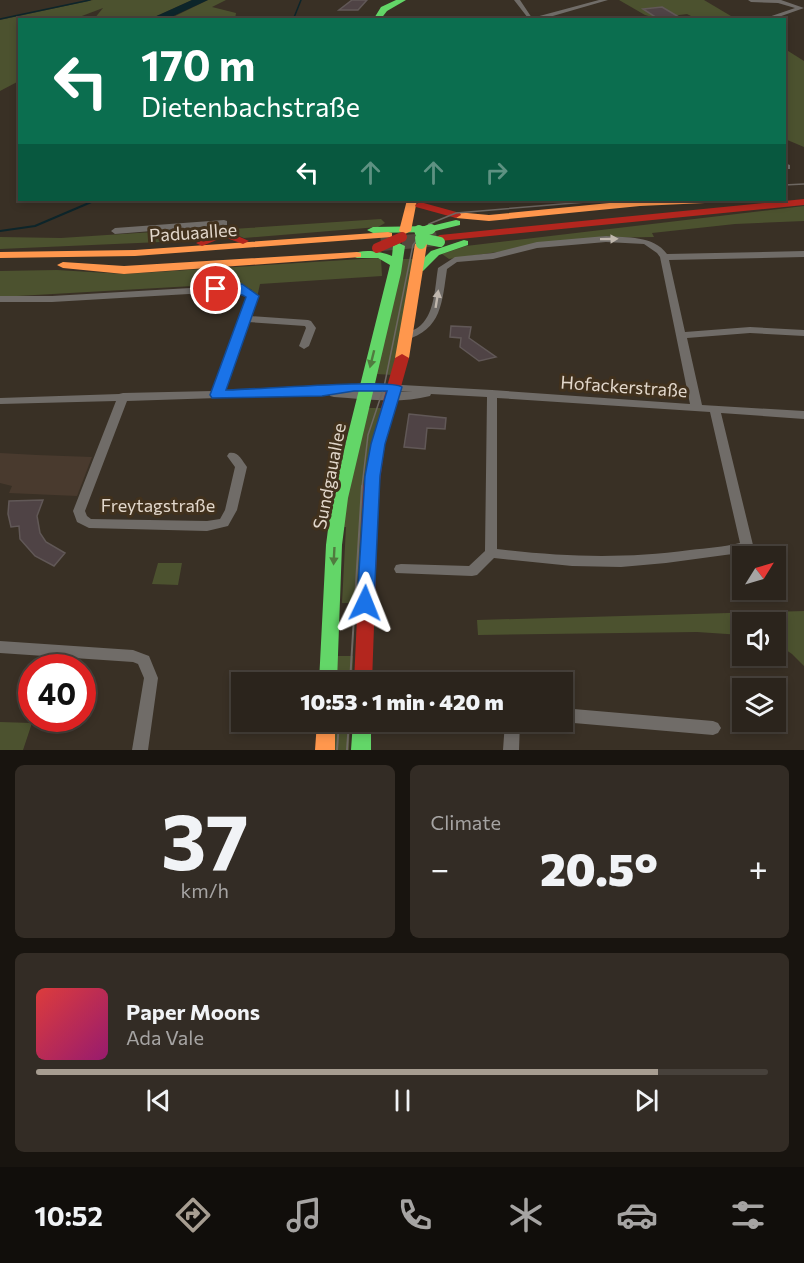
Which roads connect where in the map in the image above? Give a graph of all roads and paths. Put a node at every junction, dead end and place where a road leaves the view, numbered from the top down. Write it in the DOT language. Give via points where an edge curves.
graph roads {
  1 [pos="402,0"];
  2 [pos="517,0"];
  3 [pos="605,0"];
  4 [pos="751,0"];
  5 [pos="776,0"];
  6 [pos="802,8"];
  7 [pos="377,18"];
  8 [pos="533,18"];
  9 [pos="770,18"];
  10 [pos="804,194"];
  11 [pos="786,198"];
  12 [pos="225,201"];
  13 [pos="416,201"];
  14 [pos="683,201"];
  15 [pos="725,201"];
  16 [pos="768,201"];
  17 [pos="775,201"];
  18 [pos="786,201"];
  19 [pos="804,202"];
  20 [pos="224,228"];
  21 [pos="116,231"];
  22 [pos="413,233"];
  23 [pos="243,241"];
  24 [pos="202,243"];
  25 [pos="464,243"];
  26 [pos="804,254"];
  27 [pos="0,255"];
  28 [pos="56,255"];
  29 [pos="357,255"];
  30 [pos="664,257"];
  31 [pos="44,263"];
  32 [pos="396,263"];
  33 [pos="0,264"];
  34 [pos="419,264"];
  35 [pos="1,300"];
  36 [pos="245,319"];
  37 [pos="804,333"];
  38 [pos="682,335"];
  39 [pos="405,338"];
  40 [pos="304,346"];
  41 [pos="365,391"];
  42 [pos="388,392"];
  43 [pos="492,393"];
  44 [pos="217,395"];
  45 [pos="123,396"];
  46 [pos="0,401"];
  47 [pos="697,409"];
  48 [pos="715,410"];
  49 [pos="804,415"];
  50 [pos="233,456"];
  51 [pos="492,553"];
  52 [pos="401,569"];
  53 [pos="0,648"];
  54 [pos="328,672"];
  55 [pos="363,672"];
  56 [pos="573,716"];
  57 [pos="713,728"];
  58 [pos="326,732"];
  59 [pos="362,732"];
  60 [pos="512,732"];
  61 [pos="141,750"];
  62 [pos="325,750"];
  63 [pos="361,750"];
  64 [pos="511,750"];
  1 -- 7 [label="main road" via="380,12"];
  2 -- 8 [label="street"];
  3 -- 8 [label="street"];
  4 -- 5 [label="street"];
  5 -- 6 [label="street"];
  6 -- 9 [label="street"];
  10 -- 11 [label="main road, Paduaallee"];
  12 -- 20 [label="street"];
  13 -- 22 [label="main road"];
  13 -- 22 [label="main road, Sundgauallee"];
  14 -- 22 [label="main road" via="480,218"];
  15 -- 22 [label="main road, Paduaallee"];
  16 -- 22 [label="main road, Paduaallee"];
  17 -- 25 [label="main road" via="713,217"];
  18 -- 19 [label="main road, Paduaallee"];
  20 -- 21 [label="street"];
  20 -- 23 [label="main road"];
  20 -- 24 [label="main road" via="218,238"];
  22 -- 23 [label="main road"];
  22 -- 25 [label="main road"];
  22 -- 28 [label="main road, Paduaallee" via="220,248"];
  22 -- 29 [label="main road"];
  22 -- 31 [label="main road, Paduaallee" via="190,259"];
  22 -- 32 [label="main road, Sundgauallee"];
  22 -- 34 [label="main road"];
  23 -- 24 [label="main road"];
  24 -- 28 [label="main road"];
  25 -- 34 [label="main road" via="435,253"];
  26 -- 30 [label="street"];
  27 -- 28 [label="main road, Paduaallee"];
  29 -- 31 [label="main road" via="124,270"];
  29 -- 32 [label="main road" via="380,255"];
  30 -- 38 [label="street"];
  39 -- 30 [label="street, one-way" via="420,334 429,324 443,268 455,260 537,245 606,239 646,242"];
  31 -- 33 [label="main road, Paduaallee"];
  32 -- 41 [label="main road, Sundgauallee, one-way"];
  34 -- 39 [label="main road"];
  35 -- 36 [label="street" via="237,288 253,296"];
  36 -- 40 [label="street" via="308,323"];
  36 -- 44 [label="street"];
  37 -- 38 [label="street" via="750,330"];
  38 -- 47 [label="street"];
  39 -- 42 [label="main road"];
  41 -- 42 [label="street, Hofackerstraße"];
  41 -- 44 [label="street, Hofackerstraße"];
  41 -- 54 [label="main road, Sundgauallee, one-way" via="340,498"];
  42 -- 43 [label="street, Hofackerstraße"];
  42 -- 55 [label="main road" via="371,488"];
  43 -- 47 [label="street, Hofackerstraße"];
  43 -- 51 [label="street"];
  44 -- 45 [label="street, Hofackerstraße"];
  45 -- 46 [label="street, Hofackerstraße"];
  45 -- 50 [label="street, Freytagstraße" via="79,511 81,519 89,524 224,523 241,466"];
  47 -- 48 [label="street, Hofackerstraße"];
  48 -- 49 [label="street, Hofackerstraße"];
  48 -- 51 [label="street" via="747,545 621,562"];
  51 -- 52 [label="street" via="472,571"];
  53 -- 61 [label="street" via="133,656 144,660 151,678"];
  56 -- 57 [label="street"];
  58 -- 62 [label="main road"];
  59 -- 63 [label="main road"];
  60 -- 64 [label="street"];
}
